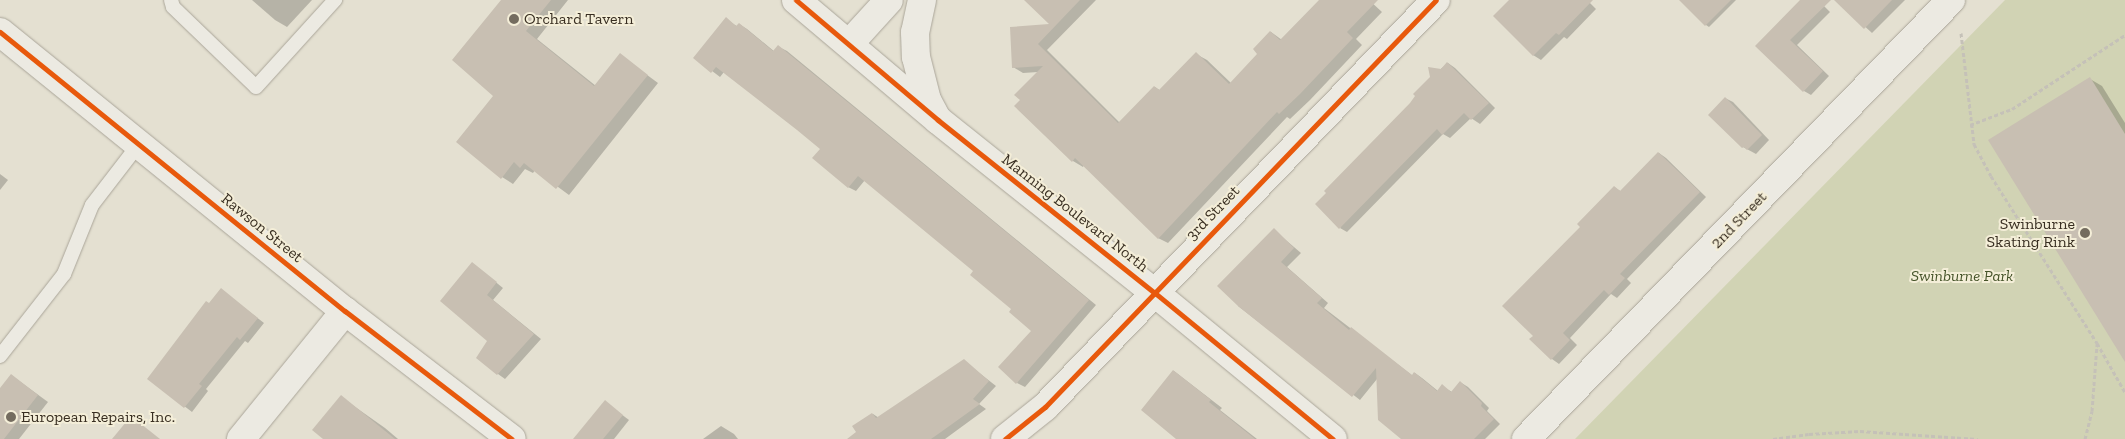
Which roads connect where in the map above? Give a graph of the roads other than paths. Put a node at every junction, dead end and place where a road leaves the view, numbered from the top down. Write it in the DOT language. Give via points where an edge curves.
graph roads {
  1 [pos="171,0"];
  2 [pos="335,0"];
  3 [pos="796,0"];
  4 [pos="889,0"];
  5 [pos="922,0"];
  6 [pos="1436,0"];
  7 [pos="1951,0"];
  8 [pos="2,38"];
  9 [pos="849,44"];
  10 [pos="938,120"];
  11 [pos="138,144"];
  12 [pos="1155,293"];
  13 [pos="345,311"];
  14 [pos="0,356"];
  15 [pos="242,439"];
  16 [pos="512,439"];
  17 [pos="1005,439"];
  18 [pos="1333,439"];
  19 [pos="1526,439"];
  1 -- 2 [label="lane" via="172,7 256,87"];
  3 -- 9 [label="street, Manning Boulevard North"];
  4 -- 9 [label="street"];
  5 -- 10 [label="street, Manning Boulevard North" via="915,32 916,57 927,100"];
  6 -- 12 [label="street, 3rd Street"];
  7 -- 19 [label="street, 2nd Street"];
  8 -- 11 [label="street, Rawson Street"];
  9 -- 10 [label="street, Manning Boulevard North"];
  10 -- 12 [label="street, Manning Boulevard North"];
  11 -- 13 [label="street, Rawson Street"];
  11 -- 14 [label="lane" via="92,205 64,274"];
  12 -- 17 [label="street, 3rd Street" via="1045,407"];
  12 -- 18 [label="street, Manning Boulevard North"];
  13 -- 15 [label="street"];
  13 -- 16 [label="street, Rawson Street"];
}
